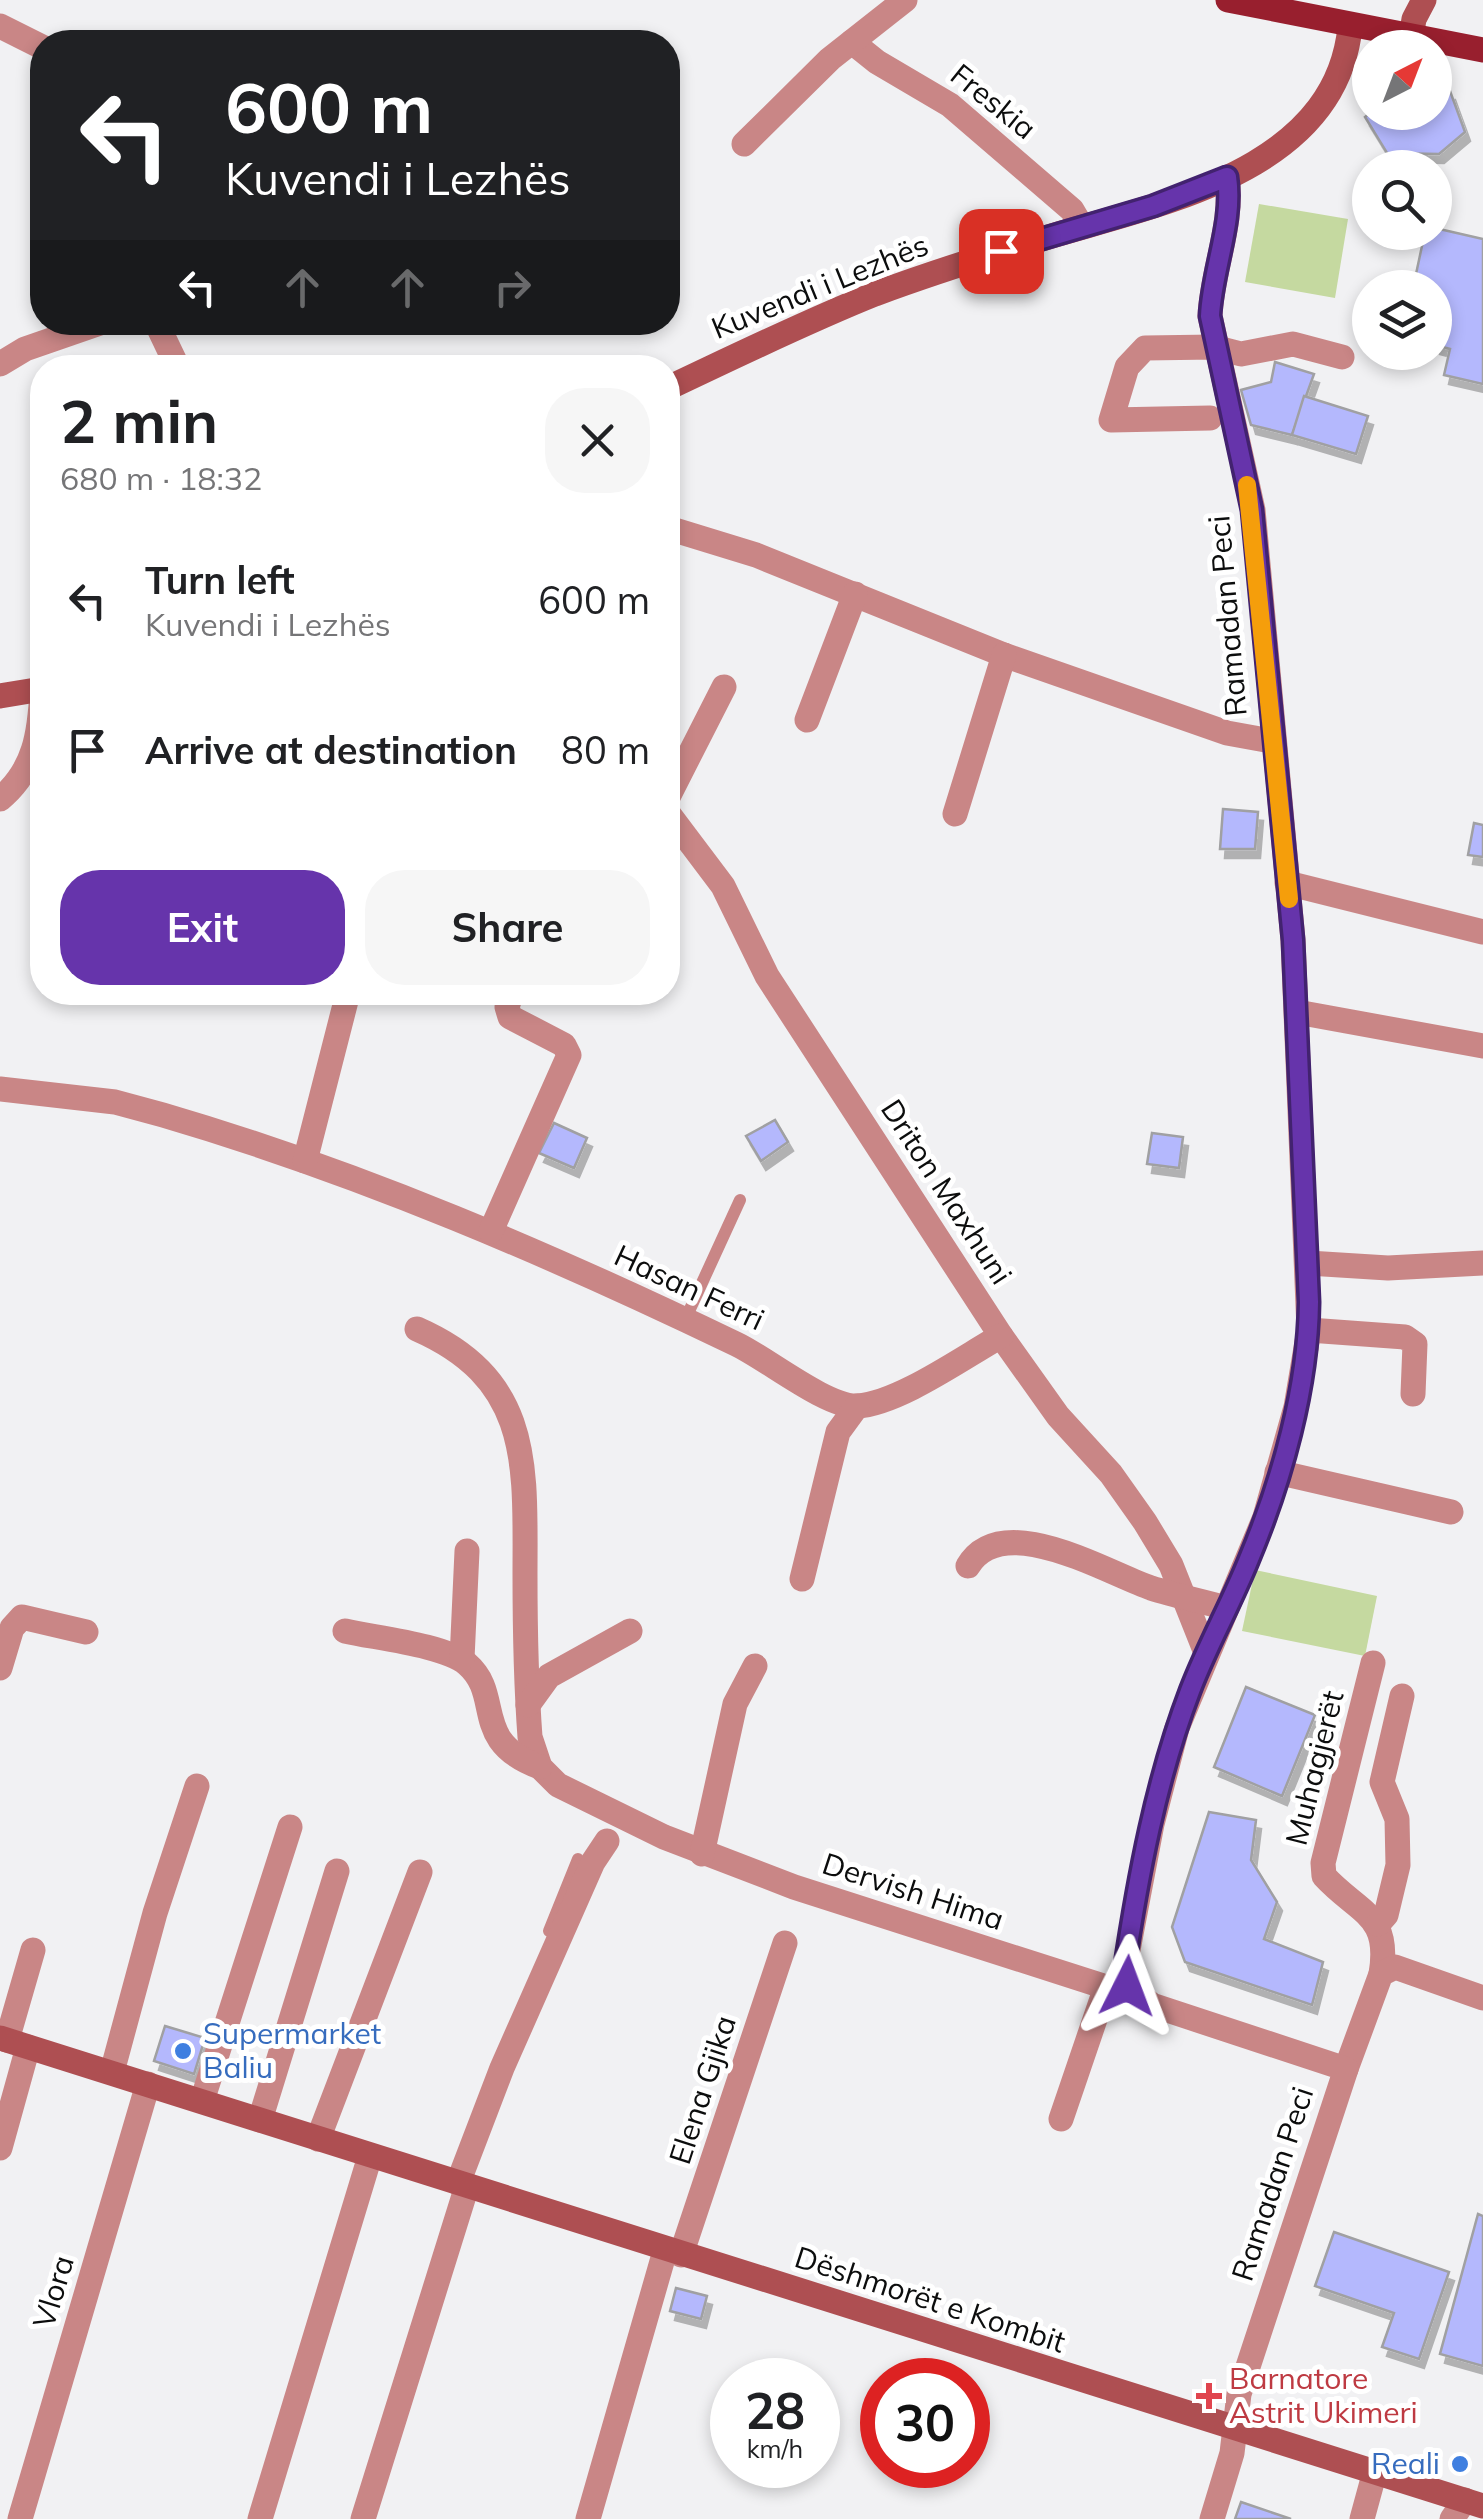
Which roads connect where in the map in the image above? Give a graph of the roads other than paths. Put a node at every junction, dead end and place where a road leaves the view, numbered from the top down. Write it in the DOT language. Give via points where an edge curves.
graph roads {
  1 [pos="905,0"];
  2 [pos="1228,0"];
  3 [pos="1424,0"];
  4 [pos="0,26"];
  5 [pos="1350,26"];
  6 [pos="1371,30"];
  7 [pos="1413,30"];
  8 [pos="30,41"];
  9 [pos="852,42"];
  10 [pos="1452,45"];
  11 [pos="1483,50"];
  12 [pos="744,144"];
  13 [pos="1227,177"];
  14 [pos="1082,227"];
  15 [pos="65,335"];
  16 [pos="1214,347"];
  17 [pos="1342,357"];
  18 [pos="0,364"];
  19 [pos="680,383"];
  20 [pos="1210,418"];
  21 [pos="680,531"];
  22 [pos="855,594"];
  23 [pos="1004,655"];
  24 [pos="724,687"];
  25 [pos="30,691"];
  26 [pos="0,696"];
  27 [pos="807,720"];
  28 [pos="1271,741"];
  29 [pos="30,764"];
  30 [pos="680,773"];
  31 [pos="0,799"];
  32 [pos="955,814"];
  33 [pos="680,829"];
  34 [pos="1287,883"];
  35 [pos="1483,932"];
  36 [pos="345,1005"];
  37 [pos="511,1005"];
  38 [pos="1297,1012"];
  39 [pos="1483,1046"];
  40 [pos="0,1089"];
  41 [pos="305,1162"];
  42 [pos="740,1200"];
  43 [pos="491,1230"];
  44 [pos="1308,1263"];
  45 [pos="1483,1263"];
  46 [pos="685,1321"];
  47 [pos="417,1329"];
  48 [pos="1309,1330"];
  49 [pos="1001,1336"];
  50 [pos="1413,1394"];
  51 [pos="858,1406"];
  52 [pos="1277,1472"];
  53 [pos="1451,1512"];
  54 [pos="467,1551"];
  55 [pos="968,1566"];
  56 [pos="802,1579"];
  57 [pos="1186,1597"];
  58 [pos="1226,1608"];
  59 [pos="345,1631"];
  60 [pos="86,1632"];
  61 [pos="630,1632"];
  62 [pos="1206,1652"];
  63 [pos="462,1660"];
  64 [pos="1373,1663"];
  65 [pos="755,1666"];
  66 [pos="0,1668"];
  67 [pos="1402,1696"];
  68 [pos="528,1706"];
  69 [pos="540,1767"];
  70 [pos="197,1786"];
  71 [pos="290,1827"];
  72 [pos="607,1841"];
  73 [pos="702,1854"];
  74 [pos="578,1859"];
  75 [pos="337,1872"];
  76 [pos="420,1872"];
  77 [pos="1378,1924"];
  78 [pos="785,1943"];
  79 [pos="33,1950"];
  80 [pos="1381,1974"];
  81 [pos="1117,1987"];
  82 [pos="533,1998"];
  83 [pos="1483,1998"];
  84 [pos="12,2041"];
  85 [pos="1346,2069"];
  86 [pos="112,2072"];
  87 [pos="148,2084"];
  88 [pos="202,2101"];
  89 [pos="1062,2119"];
  90 [pos="260,2120"];
  91 [pos="318,2139"];
  92 [pos="0,2148"];
  93 [pos="370,2156"];
  94 [pos="462,2185"];
  95 [pos="673,2253"];
  96 [pos="1235,2431"];
  97 [pos="1374,2474"];
  98 [pos="1466,2508"];
  99 [pos="20,2519"];
  100 [pos="260,2519"];
  101 [pos="364,2519"];
  102 [pos="588,2519"];
  103 [pos="1212,2519"];
  104 [pos="1362,2519"];
  1 -- 9 [label="street"];
  2 -- 5 [label="main road"];
  3 -- 7 [label="main road"];
  4 -- 8 [label="street"];
  5 -- 6 [label="main road"];
  5 -- 13 [label="main road, Kuvendi i Lezhës" via="1339,76 1308,121"];
  9 -- 12 [label="street"];
  9 -- 14 [label="street, Freskia" via="950,105 1072,210"];
  10 -- 11 [label="main road"];
  13 -- 14 [label="main road, Kuvendi i Lezhës"];
  13 -- 16 [label="street, Ramadan Peci" via="1228,206 1211,286"];
  14 -- 19 [label="main road, Kuvendi i Lezhës" via="875,294"];
  15 -- 18 [label="street"];
  16 -- 17 [label="street" via="1241,354 1293,344"];
  16 -- 20 [label="street" via="1138,352 1111,420"];
  16 -- 28 [label="street, Ramadan Peci" via="1252,510"];
  21 -- 22 [label="street"];
  22 -- 23 [label="street"];
  22 -- 27 [label="street"];
  23 -- 28 [label="street" via="1227,733"];
  23 -- 32 [label="street"];
  24 -- 30 [label="street"];
  25 -- 26 [label="main road"];
  28 -- 34 [label="street, Ramadan Peci"];
  29 -- 31 [label="street"];
  33 -- 49 [label="street, Driton Maxhuni" via="724,886 767,976"];
  34 -- 35 [label="street"];
  34 -- 38 [label="street, Ramadan Peci"];
  36 -- 41 [label="street"];
  37 -- 43 [label="street" via="510,1017 569,1054"];
  38 -- 39 [label="street"];
  38 -- 44 [label="street, Ramadan Peci"];
  40 -- 41 [label="street, Hasan Ferri" via="115,1102"];
  41 -- 43 [label="street, Hasan Ferri"];
  42 -- 46 [label="lane"];
  43 -- 46 [label="street, Hasan Ferri"];
  44 -- 45 [label="street"];
  44 -- 48 [label="street, Ramadan Peci"];
  46 -- 51 [label="street, Hasan Ferri" via="836,1401"];
  47 -- 68 [label="street" via="482,1371 514,1422 527,1509"];
  48 -- 50 [label="street" via="1405,1337 1418,1356"];
  48 -- 52 [label="street, Ramadan Peci"];
  49 -- 51 [label="street"];
  49 -- 57 [label="street, Driton Maxhuni" via="1058,1416 1111,1474"];
  51 -- 56 [label="street" via="838,1432"];
  52 -- 53 [label="street"];
  52 -- 58 [label="street, Ramadan Peci" via="1260,1532"];
  54 -- 63 [label="street"];
  55 -- 57 [label="street" via="991,1544 1018,1542"];
  57 -- 58 [label="street"];
  57 -- 62 [label="street, Driton Maxhuni"];
  58 -- 62 [label="street, Ramadan Peci"];
  59 -- 63 [label="street"];
  60 -- 66 [label="street" via="22,1617"];
  61 -- 68 [label="street" via="549,1676"];
  62 -- 81 [label="street, Ramadan Peci" via="1177,1728"];
  63 -- 69 [label="street, Dervish Hima" via="481,1683 498,1738"];
  64 -- 77 [label="street, Muhagjerët" via="1323,1863 1324,1876"];
  65 -- 73 [label="street" via="735,1704"];
  67 -- 77 [label="street" via="1382,1782 1396,1819 1398,1865"];
  68 -- 69 [label="street"];
  69 -- 73 [label="street, Dervish Hima" via="581,1800"];
  70 -- 86 [label="street"];
  71 -- 88 [label="street"];
  72 -- 82 [label="street"];
  73 -- 81 [label="street, Dervish Hima"];
  74 -- 82 [label="lane" via="528,1985"];
  75 -- 90 [label="street"];
  76 -- 91 [label="street"];
  77 -- 80 [label="street" via="1384,1938"];
  78 -- 95 [label="street, Elena Gjika"];
  79 -- 84 [label="street"];
  80 -- 83 [label="street" via="1395,1967 1411,1970"];
  80 -- 85 [label="street"];
  81 -- 85 [label="street, Ramadan Peci" via="1152,2005"];
  81 -- 89 [label="street"];
  82 -- 94 [label="street"];
  84 -- 86 [label="main road, Dëshmorët e Kombit"];
  84 -- 92 [label="street"];
  85 -- 96 [label="street, Ramadan Peci" via="1238,2394"];
  86 -- 87 [label="main road, Dëshmorët e Kombit"];
  87 -- 88 [label="main road, Dëshmorët e Kombit"];
  87 -- 99 [label="street, Vlora"];
  88 -- 90 [label="main road, Dëshmorët e Kombit"];
  90 -- 91 [label="main road, Dëshmorët e Kombit"];
  91 -- 93 [label="main road, Dëshmorët e Kombit"];
  93 -- 94 [label="main road, Dëshmorët e Kombit"];
  93 -- 100 [label="street"];
  94 -- 95 [label="main road, Dëshmorët e Kombit"];
  94 -- 101 [label="street"];
  95 -- 96 [label="main road, Dëshmorët e Kombit"];
  95 -- 102 [label="street, Elena Gjika"];
  96 -- 97 [label="main road, Dëshmorët e Kombit"];
  96 -- 103 [label="street, Ramadan Peci"];
  97 -- 98 [label="main road, Dëshmorët e Kombit"];
  97 -- 104 [label="street"];
}
